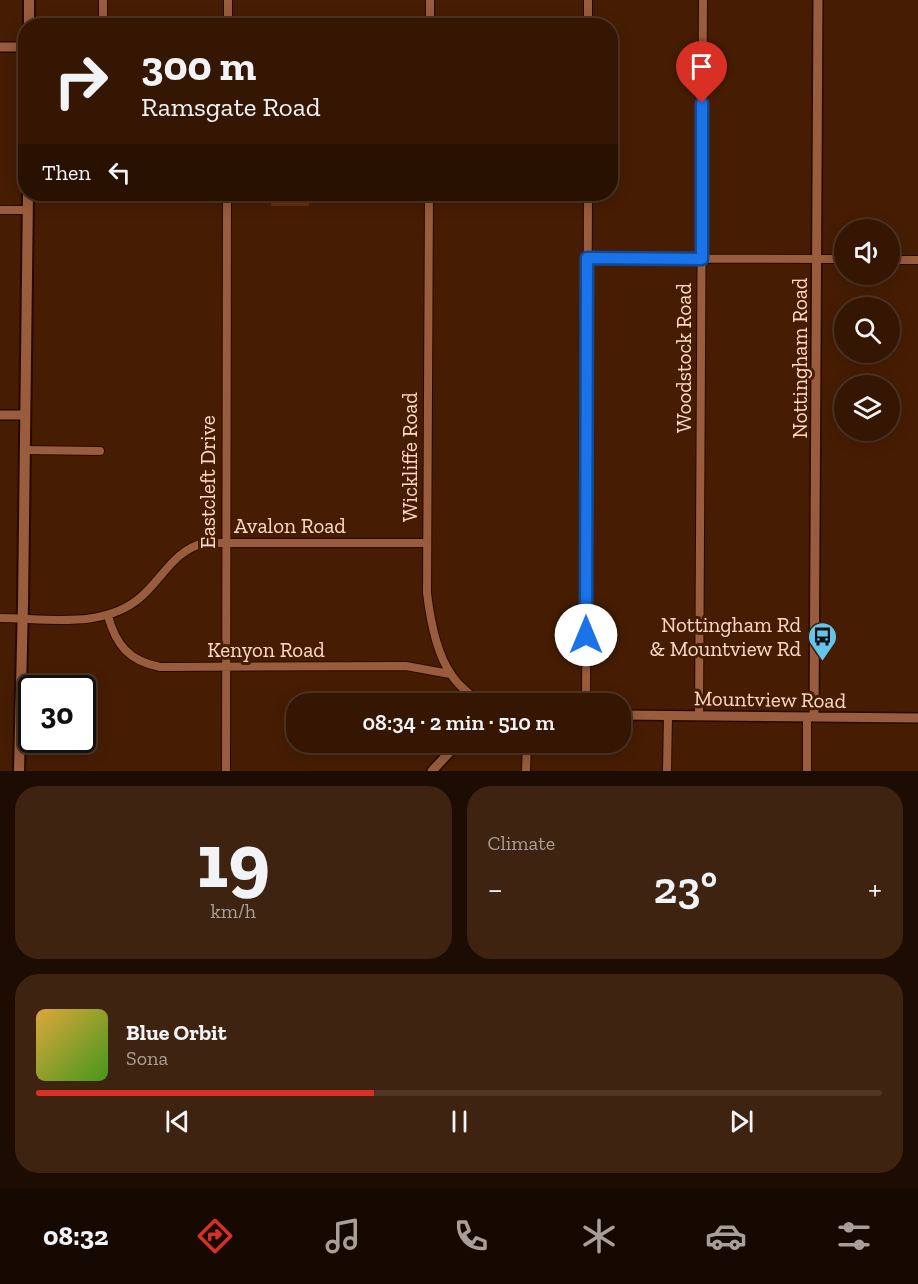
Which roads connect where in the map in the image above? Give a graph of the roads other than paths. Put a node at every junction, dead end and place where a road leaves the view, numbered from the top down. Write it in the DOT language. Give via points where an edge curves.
graph roads {
  1 [pos="29,0"];
  2 [pos="103,0"];
  3 [pos="228,0"];
  4 [pos="430,0"];
  5 [pos="588,0"];
  6 [pos="703,0"];
  7 [pos="818,0"];
  8 [pos="29,18"];
  9 [pos="103,18"];
  10 [pos="228,18"];
  11 [pos="430,18"];
  12 [pos="588,18"];
  13 [pos="0,47"];
  14 [pos="18,47"];
  15 [pos="28,201"];
  16 [pos="227,201"];
  17 [pos="429,201"];
  18 [pos="588,201"];
  19 [pos="0,210"];
  20 [pos="28,210"];
  21 [pos="587,258"];
  22 [pos="702,259"];
  23 [pos="817,259"];
  24 [pos="834,259"];
  25 [pos="900,260"];
  26 [pos="918,260"];
  27 [pos="0,415"];
  28 [pos="25,415"];
  29 [pos="25,450"];
  30 [pos="100,451"];
  31 [pos="225,542"];
  32 [pos="427,543"];
  33 [pos="108,616"];
  34 [pos="0,618"];
  35 [pos="23,618"];
  36 [pos="225,668"];
  37 [pos="450,674"];
  38 [pos="469,693"];
  39 [pos="586,693"];
  40 [pos="631,715"];
  41 [pos="668,715"];
  42 [pos="699,715"];
  43 [pos="811,717"];
  44 [pos="918,718"];
  45 [pos="449,753"];
  46 [pos="527,753"];
  47 [pos="18,771"];
  48 [pos="226,771"];
  49 [pos="432,771"];
  50 [pos="526,771"];
  51 [pos="667,771"];
  52 [pos="807,771"];
  1 -- 8 [label="main road"];
  2 -- 9 [label="street"];
  3 -- 10 [label="street"];
  4 -- 11 [label="street"];
  5 -- 12 [label="street"];
  6 -- 22 [label="street, Woodstock Road"];
  7 -- 23 [label="street, Nottingham Road"];
  13 -- 14 [label="street"];
  15 -- 20 [label="main road"];
  16 -- 31 [label="street, Eastcleft Drive"];
  17 -- 32 [label="street, Wickliffe Road"];
  18 -- 21 [label="street"];
  19 -- 20 [label="street"];
  20 -- 28 [label="main road"];
  21 -- 22 [label="street"];
  21 -- 39 [label="street"];
  22 -- 23 [label="street"];
  22 -- 42 [label="street, Woodstock Road"];
  23 -- 24 [label="street"];
  23 -- 43 [label="street, Nottingham Road"];
  25 -- 26 [label="street"];
  27 -- 28 [label="street"];
  28 -- 29 [label="main road"];
  29 -- 30 [label="street"];
  29 -- 35 [label="main road"];
  31 -- 32 [label="street, Avalon Road"];
  31 -- 33 [label="street, Avalon Road" via="186,549 141,597"];
  31 -- 36 [label="street, Eastcleft Drive"];
  32 -- 37 [label="street, Wickliffe Road" via="429,609"];
  33 -- 35 [label="street, Avalon Road"];
  33 -- 36 [label="street, Kenyon Road" via="118,641 137,660 160,667"];
  34 -- 35 [label="street, Avalon Road"];
  35 -- 47 [label="main road"];
  36 -- 37 [label="street, Kenyon Road" via="406,666"];
  36 -- 48 [label="street, Eastcleft Drive"];
  37 -- 38 [label="street, Wickliffe Road"];
  40 -- 41 [label="street, Mountview Road"];
  41 -- 42 [label="street, Mountview Road"];
  41 -- 51 [label="street"];
  42 -- 43 [label="street, Mountview Road"];
  43 -- 44 [label="street, Mountview Road"];
  43 -- 52 [label="street"];
  45 -- 49 [label="street"];
  46 -- 50 [label="street"];
}
